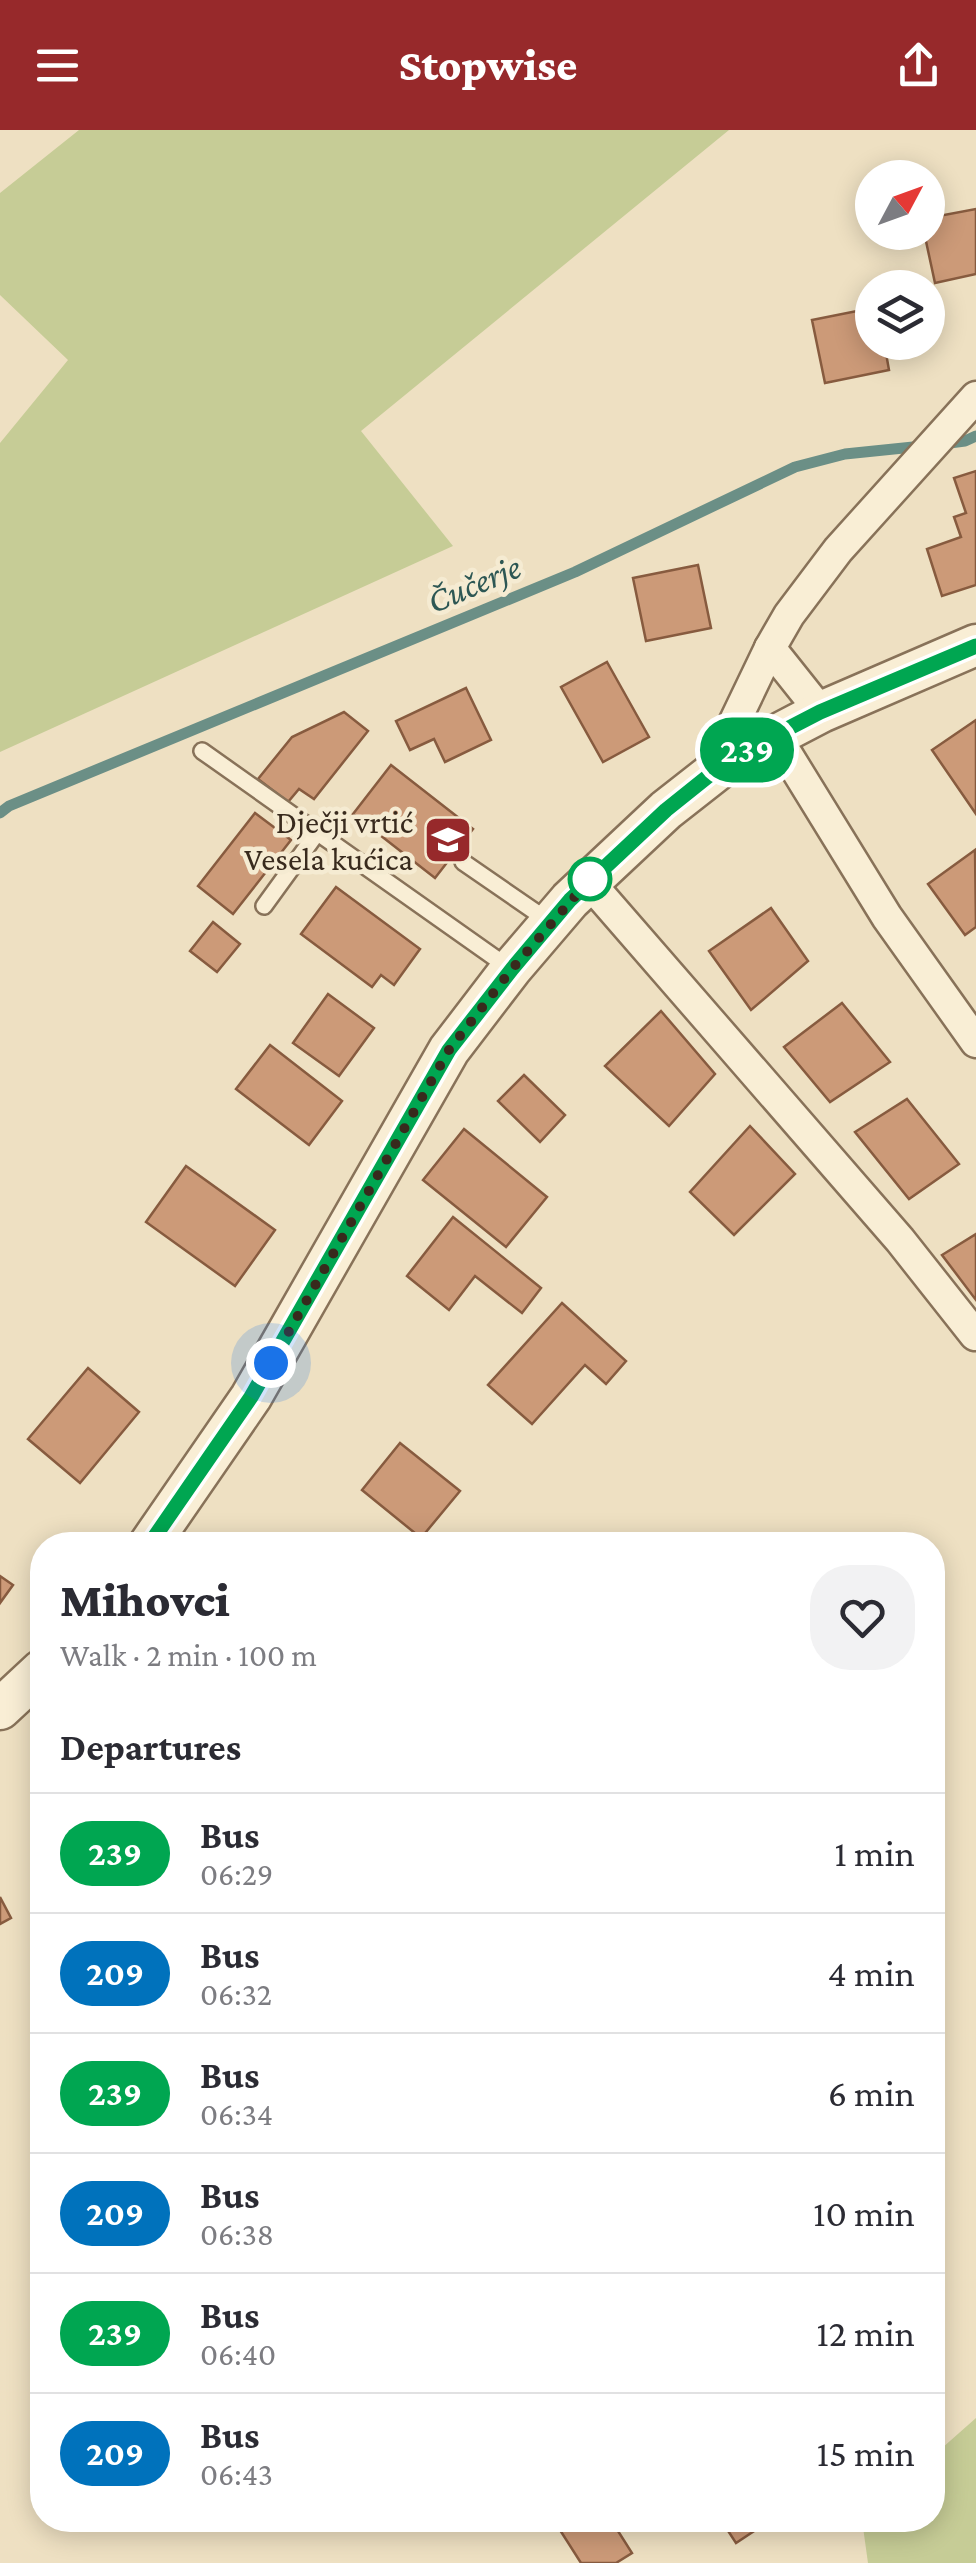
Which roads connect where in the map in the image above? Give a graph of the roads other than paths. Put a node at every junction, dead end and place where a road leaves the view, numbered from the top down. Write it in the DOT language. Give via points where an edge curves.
graph roads {
  1 [pos="976,397"];
  2 [pos="976,646"];
  3 [pos="770,648"];
  4 [pos="820,712"];
  5 [pos="775,735"];
  6 [pos="202,751"];
  7 [pos="731,758"];
  8 [pos="317,833"];
  9 [pos="464,862"];
  10 [pos="588,881"];
  11 [pos="264,906"];
  12 [pos="550,922"];
  13 [pos="512,969"];
  14 [pos="976,1042"];
  15 [pos="974,1335"];
  16 [pos="158,1532"];
  17 [pos="30,1681"];
  18 [pos="0,1708"];
  1 -- 3 [label="street" via="838,550"];
  2 -- 4 [label="street"];
  3 -- 4 [label="street"];
  3 -- 7 [label="street" via="734,723"];
  4 -- 5 [label="street"];
  5 -- 7 [label="street"];
  5 -- 14 [label="street" via="887,917"];
  6 -- 8 [label="lane"];
  7 -- 10 [label="street"];
  8 -- 11 [label="lane"];
  8 -- 13 [label="lane"];
  9 -- 12 [label="lane"];
  10 -- 12 [label="street"];
  10 -- 15 [label="street" via="900,1240"];
  12 -- 13 [label="street"];
  13 -- 16 [label="street" via="449,1050 251,1397"];
  17 -- 18 [label="street"];
}
